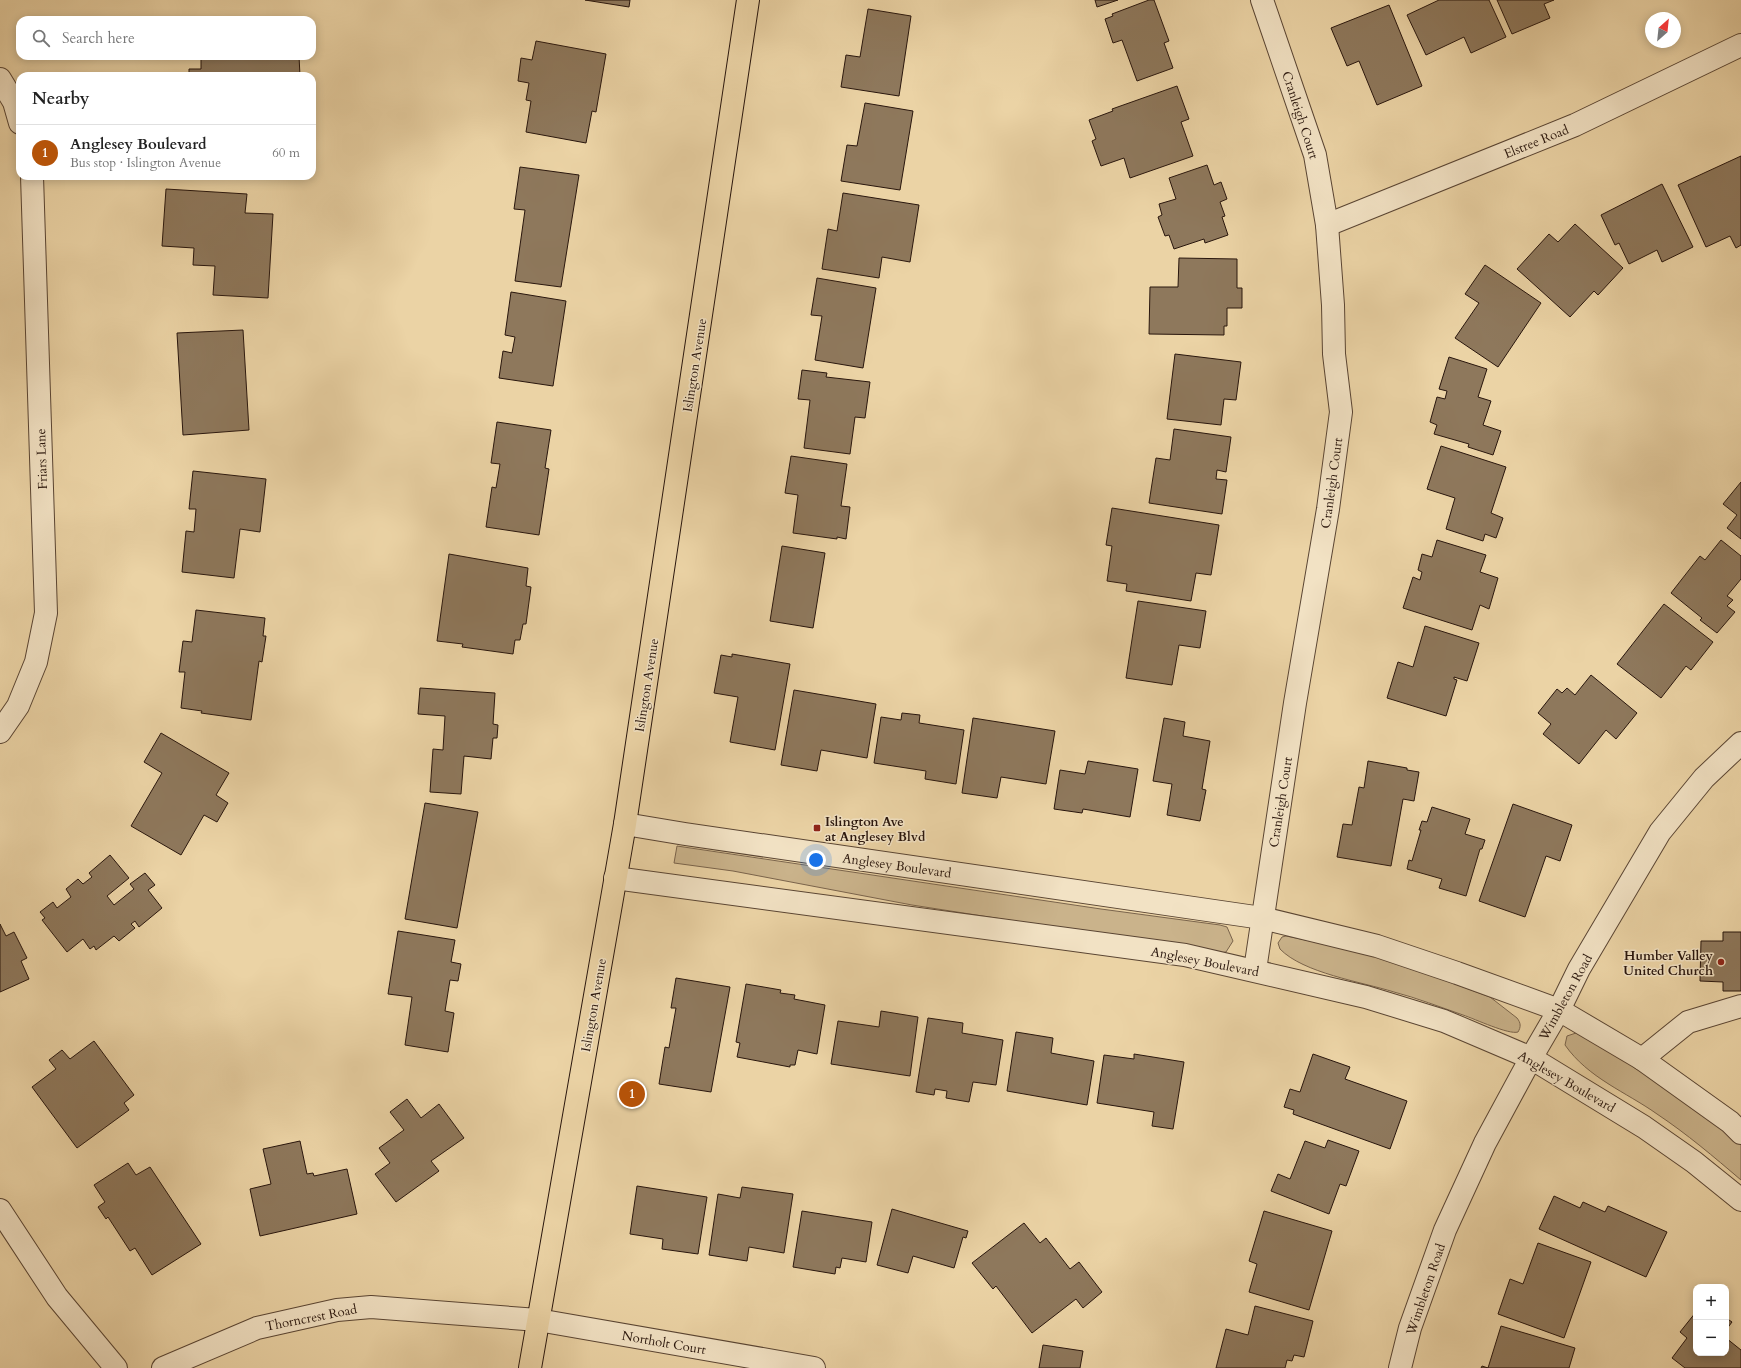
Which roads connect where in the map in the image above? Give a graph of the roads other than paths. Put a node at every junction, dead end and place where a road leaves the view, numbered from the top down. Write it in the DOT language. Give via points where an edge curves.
graph roads {
  1 [pos="748,0"];
  2 [pos="1262,0"];
  3 [pos="1741,45"];
  4 [pos="0,79"];
  5 [pos="16,109"];
  6 [pos="32,180"];
  7 [pos="1326,225"];
  8 [pos="0,732"];
  9 [pos="1741,743"];
  10 [pos="625,824"];
  11 [pos="615,878"];
  12 [pos="1262,918"];
  13 [pos="1255,970"];
  14 [pos="1741,1006"];
  15 [pos="1559,1010"];
  16 [pos="1531,1058"];
  17 [pos="1642,1058"];
  18 [pos="1741,1133"];
  19 [pos="1741,1200"];
  20 [pos="0,1210"];
  21 [pos="538,1320"];
  22 [pos="116,1368"];
  23 [pos="163,1368"];
  24 [pos="530,1368"];
  25 [pos="814,1368"];
  26 [pos="1400,1368"];
  1 -- 10 [label="main road, Islington Avenue"];
  2 -- 7 [label="street, Cranleigh Court" via="1315,155"];
  3 -- 7 [label="street, Elstree Road" via="1576,125"];
  4 -- 5 [label="street"];
  6 -- 8 [label="street, Friars Lane" via="46,613 36,662 18,706"];
  7 -- 12 [label="street, Cranleigh Court" via="1333,305 1334,354 1341,412"];
  9 -- 15 [label="street, Wimbleton Road" via="1704,778 1660,832"];
  10 -- 11 [label="main road, Islington Avenue"];
  10 -- 12 [label="street, Anglesey Boulevard"];
  11 -- 13 [label="street, Anglesey Boulevard" via="1184,955"];
  11 -- 21 [label="main road, Islington Avenue"];
  12 -- 13 [label="street, Cranleigh Court"];
  12 -- 15 [label="street, Anglesey Boulevard" via="1377,946"];
  13 -- 16 [label="street, Anglesey Boulevard" via="1366,997 1444,1021"];
  14 -- 17 [label="street" via="1688,1022"];
  15 -- 16 [label="street, Wimbleton Road"];
  15 -- 17 [label="street, Anglesey Boulevard"];
  16 -- 19 [label="street, Anglesey Boulevard" via="1644,1126"];
  16 -- 26 [label="street, Wimbleton Road" via="1485,1143 1445,1230 1410,1328"];
  17 -- 18 [label="street, Anglesey Boulevard" via="1730,1122"];
  20 -- 22 [label="street" via="56,1297"];
  21 -- 23 [label="street, Thorncrest Road" via="371,1307 337,1310 257,1328"];
  21 -- 24 [label="main road, Islington Avenue"];
  21 -- 25 [label="street, Northolt Court"];
}
